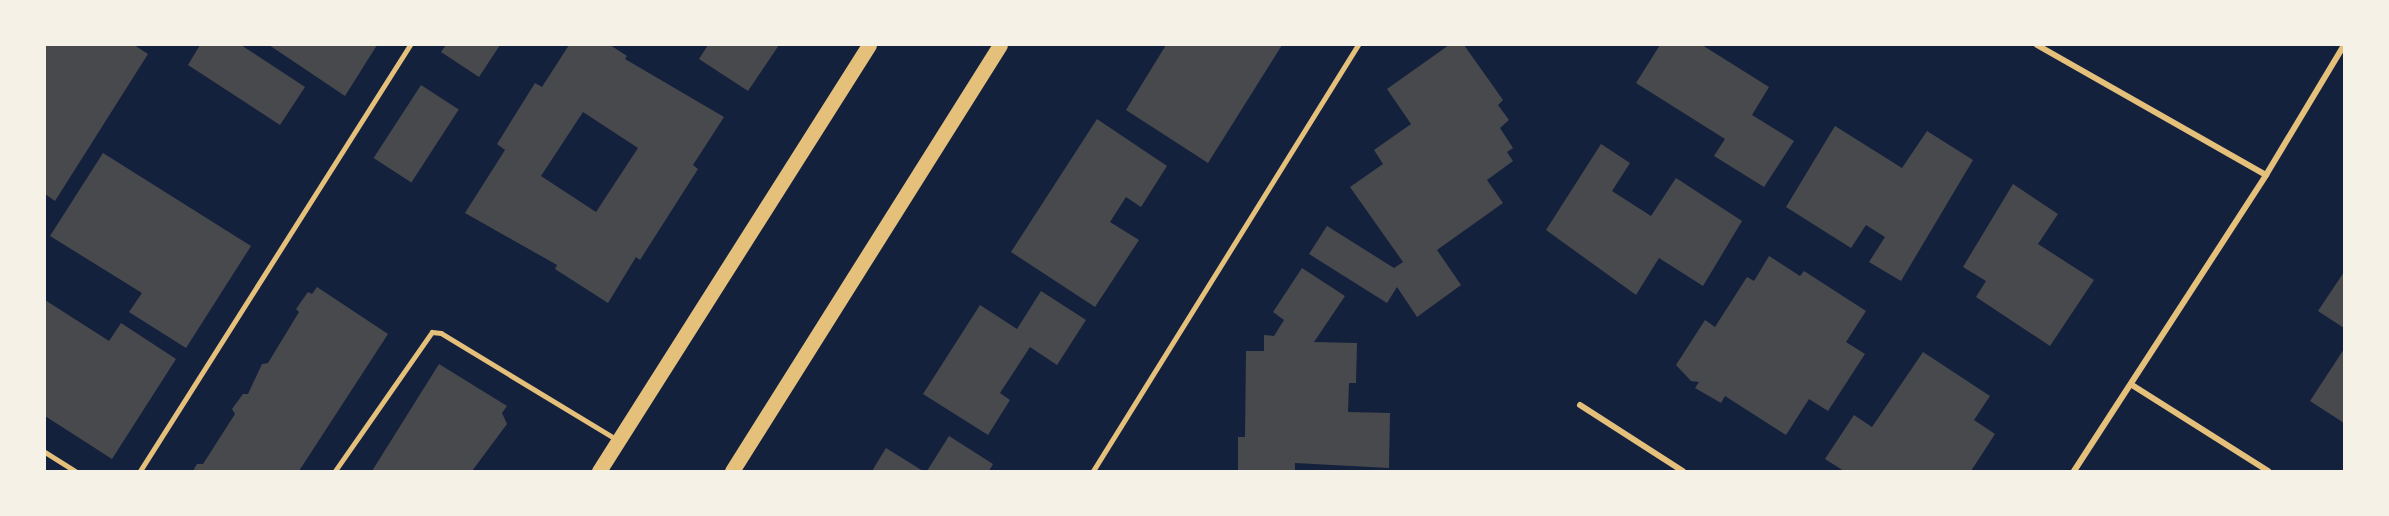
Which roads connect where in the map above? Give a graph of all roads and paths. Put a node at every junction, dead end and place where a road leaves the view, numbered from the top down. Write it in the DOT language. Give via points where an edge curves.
graph roads {
  1 [pos="410,45"];
  2 [pos="869,45"];
  3 [pos="999,45"];
  4 [pos="1358,45"];
  5 [pos="2037,45"];
  6 [pos="2344,45"];
  7 [pos="2265,175"];
  8 [pos="2132,385"];
  9 [pos="1580,405"];
  10 [pos="619,440"];
  11 [pos="45,452"];
  12 [pos="75,471"];
  13 [pos="140,471"];
  14 [pos="335,471"];
  15 [pos="598,471"];
  16 [pos="732,471"];
  17 [pos="1093,471"];
  18 [pos="1683,471"];
  19 [pos="2074,471"];
  20 [pos="2268,471"];
  1 -- 13 [label="lane"];
  2 -- 10 [label="main road"];
  3 -- 16 [label="main road"];
  4 -- 17 [label="lane"];
  5 -- 7 [label="street"];
  6 -- 7 [label="street"];
  7 -- 8 [label="street"];
  8 -- 19 [label="street"];
  8 -- 20 [label="street"];
  9 -- 18 [label="street"];
  10 -- 14 [label="lane" via="441,333 432,332"];
  10 -- 15 [label="main road"];
  11 -- 12 [label="lane"];
}
